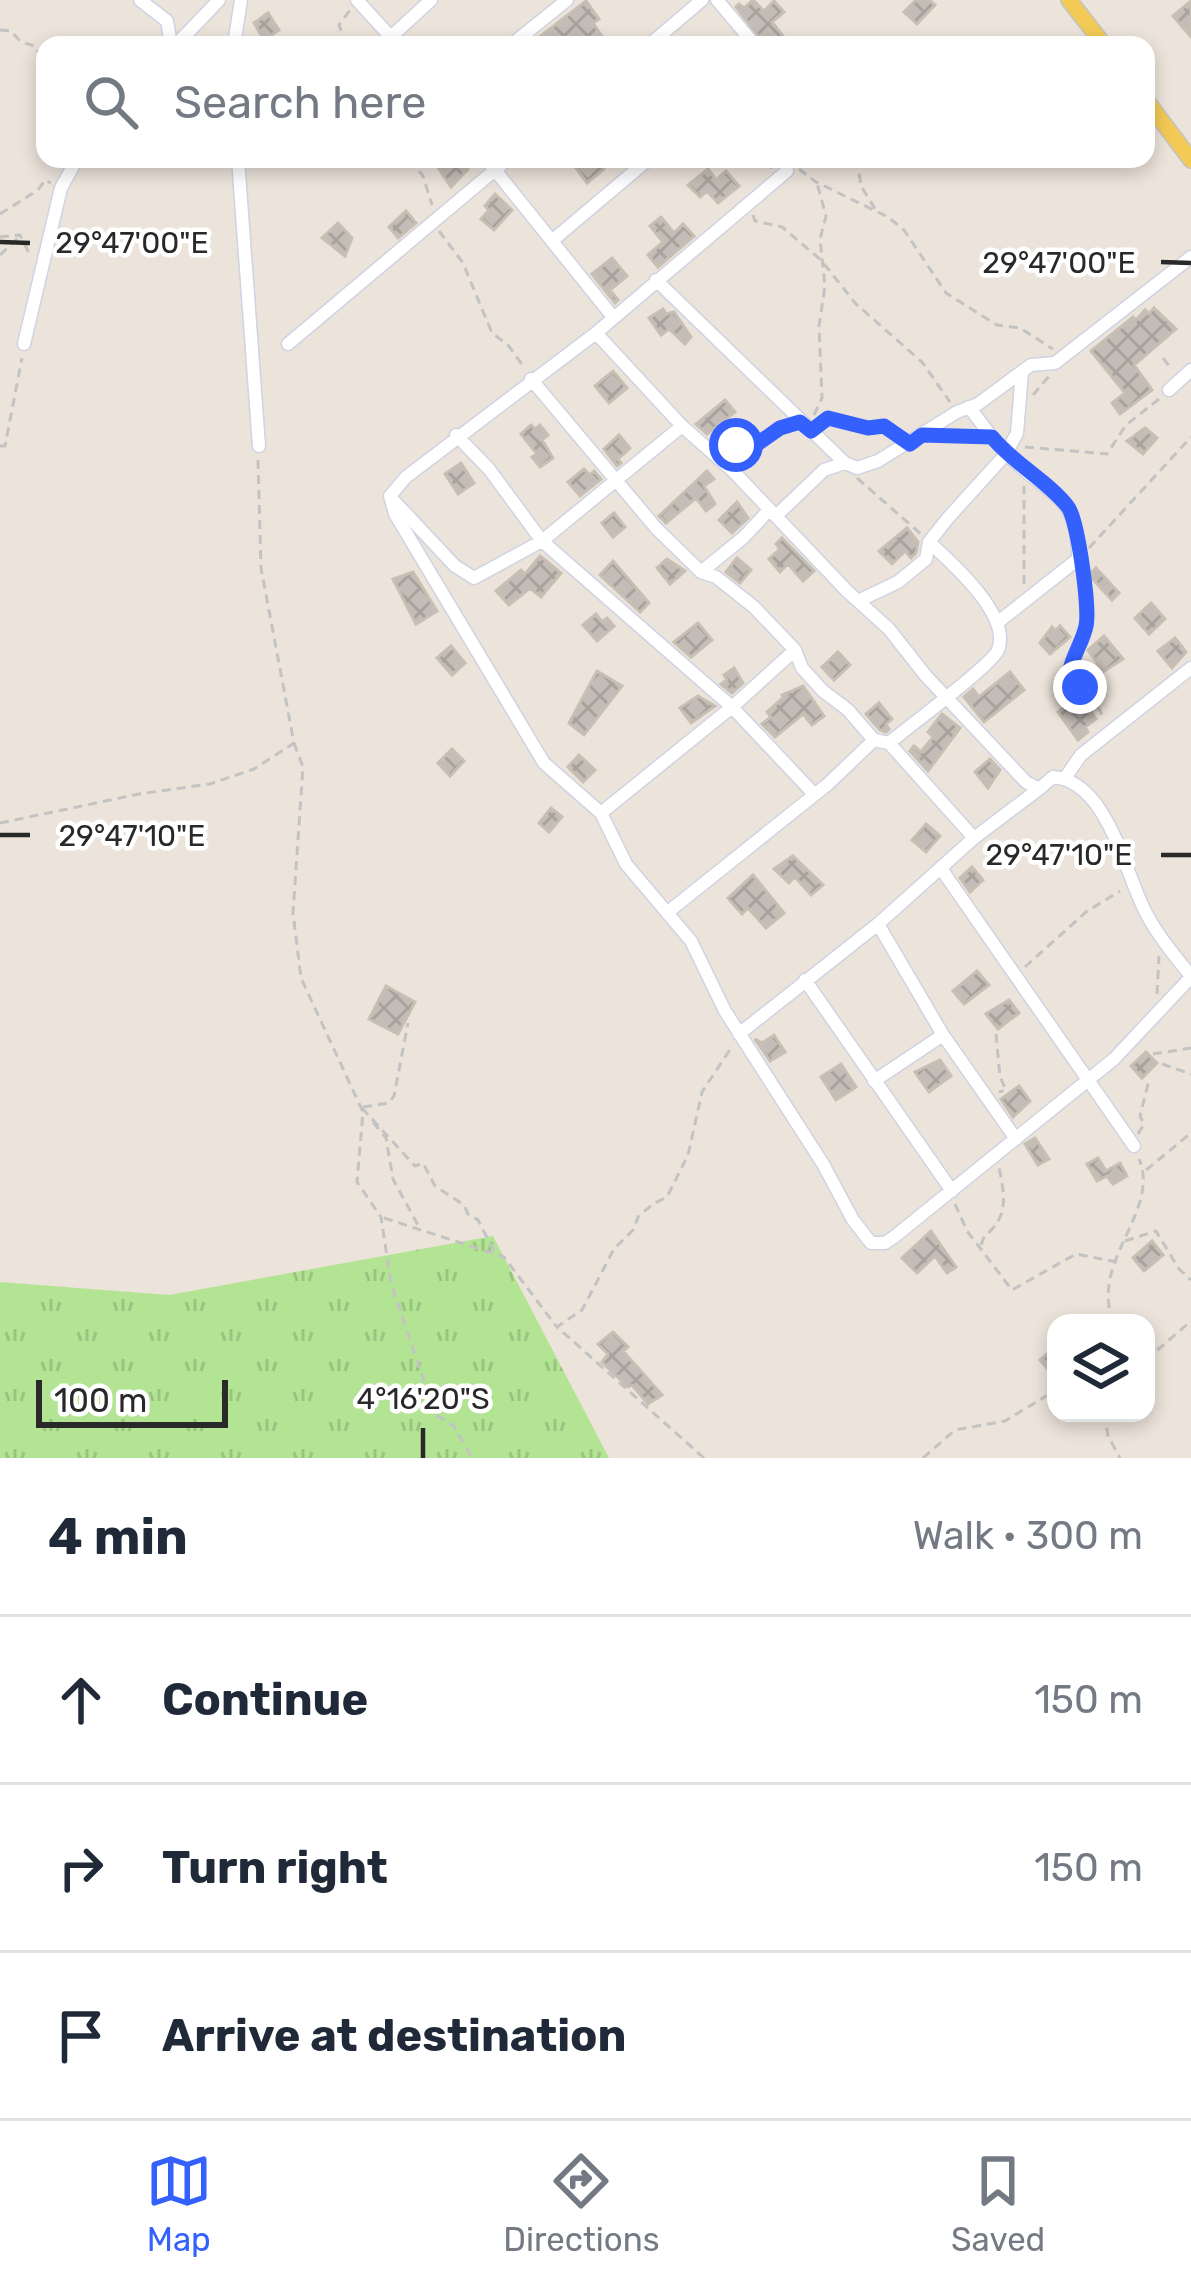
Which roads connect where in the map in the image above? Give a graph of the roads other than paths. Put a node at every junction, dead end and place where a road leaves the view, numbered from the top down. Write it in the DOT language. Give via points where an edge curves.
graph roads {
  1 [pos="140,0"];
  2 [pos="219,0"];
  3 [pos="241,0"];
  4 [pos="431,0"];
  5 [pos="567,0"];
  6 [pos="702,0"];
  7 [pos="717,0"];
  8 [pos="1070,0"];
  9 [pos="358,1"];
  10 [pos="171,36"];
  11 [pos="182,36"];
  12 [pos="235,36"];
  13 [pos="391,36"];
  14 [pos="399,36"];
  15 [pos="522,36"];
  16 [pos="660,36"];
  17 [pos="747,36"];
  18 [pos="1097,36"];
  19 [pos="1155,112"];
  20 [pos="1191,160"];
  21 [pos="72,168"];
  22 [pos="239,168"];
  23 [pos="486,168"];
  24 [pos="493,168"];
  25 [pos="638,168"];
  26 [pos="790,168"];
  27 [pos="554,240"];
  28 [pos="1191,256"];
  29 [pos="656,280"];
  30 [pos="613,317"];
  31 [pos="596,333"];
  32 [pos="24,344"];
  33 [pos="288,344"];
  34 [pos="1191,370"];
  35 [pos="1022,372"];
  36 [pos="531,379"];
  37 [pos="1169,390"];
  38 [pos="963,410"];
  39 [pos="682,426"];
  40 [pos="457,435"];
  41 [pos="259,446"];
  42 [pos="1006,454"];
  43 [pos="845,463"];
  44 [pos="615,483"];
  45 [pos="390,496"];
  46 [pos="773,513"];
  47 [pos="542,541"];
  48 [pos="929,542"];
  49 [pos="701,572"];
  50 [pos="858,601"];
  51 [pos="997,623"];
  52 [pos="795,650"];
  53 [pos="1191,668"];
  54 [pos="946,694"];
  55 [pos="732,707"];
  56 [pos="874,740"];
  57 [pos="889,743"];
  58 [pos="1065,778"];
  59 [pos="1039,789"];
  60 [pos="814,794"];
  61 [pos="601,813"];
  62 [pos="974,838"];
  63 [pos="942,870"];
  64 [pos="668,912"];
  65 [pos="878,924"];
  66 [pos="1191,977"];
  67 [pos="805,980"];
  68 [pos="740,1034"];
  69 [pos="944,1035"];
  70 [pos="874,1081"];
  71 [pos="1087,1081"];
  72 [pos="1016,1139"];
  73 [pos="1133,1146"];
  74 [pos="952,1191"];
  1 -- 10 [label="street" via="167,21"];
  2 -- 11 [label="street"];
  3 -- 12 [label="street"];
  4 -- 14 [label="street"];
  5 -- 15 [label="street"];
  6 -- 16 [label="street"];
  7 -- 17 [label="street"];
  8 -- 18 [label="main road"];
  9 -- 13 [label="street"];
  19 -- 20 [label="main road"];
  21 -- 32 [label="street"];
  22 -- 41 [label="street"];
  23 -- 33 [label="street" via="436,221"];
  24 -- 27 [label="street"];
  25 -- 27 [label="street"];
  26 -- 29 [label="street"];
  27 -- 30 [label="street"];
  28 -- 35 [label="street" via="1065,356"];
  29 -- 30 [label="street"];
  29 -- 43 [label="street"];
  30 -- 31 [label="street"];
  31 -- 36 [label="street"];
  31 -- 39 [label="street"];
  34 -- 37 [label="street"];
  35 -- 38 [label="street"];
  35 -- 42 [label="street" via="1017,433"];
  36 -- 40 [label="street"];
  36 -- 44 [label="street"];
  38 -- 42 [label="street"];
  38 -- 43 [label="street" via="857,468"];
  39 -- 44 [label="street"];
  39 -- 46 [label="street"];
  40 -- 45 [label="street"];
  40 -- 47 [label="street"];
  42 -- 48 [label="street"];
  42 -- 51 [label="street" via="1066,505 1079,527 1078,559"];
  43 -- 46 [label="street" via="824,470"];
  44 -- 47 [label="street"];
  44 -- 49 [label="street"];
  45 -- 47 [label="street" via="466,576"];
  45 -- 61 [label="street" via="544,763"];
  46 -- 49 [label="street"];
  46 -- 50 [label="street"];
  47 -- 55 [label="street"];
  48 -- 50 [label="street" via="926,559"];
  48 -- 51 [label="street"];
  49 -- 52 [label="street" via="754,607"];
  50 -- 54 [label="street"];
  51 -- 54 [label="street" via="996,656"];
  52 -- 55 [label="street"];
  52 -- 56 [label="street" via="802,668"];
  53 -- 58 [label="street" via="1081,754"];
  54 -- 57 [label="street"];
  54 -- 59 [label="street"];
  55 -- 60 [label="street"];
  55 -- 61 [label="street"];
  56 -- 57 [label="street"];
  56 -- 60 [label="street"];
  57 -- 62 [label="street"];
  58 -- 59 [label="street"];
  58 -- 66 [label="street" via="1109,826 1134,887"];
  59 -- 62 [label="street"];
  60 -- 64 [label="street"];
  61 -- 64 [label="street" via="626,864"];
  62 -- 63 [label="street"];
  63 -- 65 [label="street"];
  63 -- 71 [label="street"];
  64 -- 68 [label="street" via="692,940"];
  65 -- 67 [label="street"];
  65 -- 69 [label="street"];
  66 -- 71 [label="street"];
  67 -- 68 [label="street"];
  67 -- 70 [label="street"];
  68 -- 74 [label="street" via="871,1243 885,1243"];
  69 -- 70 [label="street"];
  69 -- 72 [label="street"];
  70 -- 74 [label="street"];
  71 -- 72 [label="street"];
  71 -- 73 [label="street"];
  72 -- 74 [label="street"];
}
